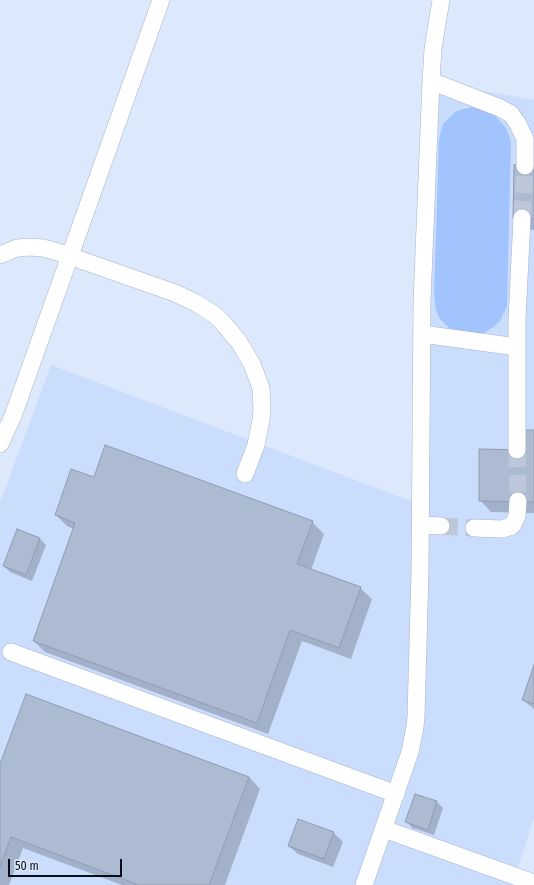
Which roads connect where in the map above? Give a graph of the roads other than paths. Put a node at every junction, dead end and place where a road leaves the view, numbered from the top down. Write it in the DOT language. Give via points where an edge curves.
graph roads {
  1 [pos="161,0"];
  2 [pos="441,0"];
  3 [pos="431,82"];
  4 [pos="525,166"];
  5 [pos="522,218"];
  6 [pos="0,255"];
  7 [pos="69,256"];
  8 [pos="422,334"];
  9 [pos="517,347"];
  10 [pos="0,444"];
  11 [pos="517,450"];
  12 [pos="245,474"];
  13 [pos="518,501"];
  14 [pos="421,525"];
  15 [pos="440,526"];
  16 [pos="474,528"];
  17 [pos="11,652"];
  18 [pos="396,794"];
  19 [pos="384,829"];
  20 [pos="529,882"];
  21 [pos="364,885"];
  1 -- 7 [label="lane"];
  2 -- 3 [label="lane" via="433,49"];
  3 -- 4 [label="lane" via="511,114 525,139"];
  3 -- 8 [label="lane"];
  5 -- 9 [label="lane"];
  6 -- 7 [label="lane" via="17,248 30,247"];
  7 -- 10 [label="lane"];
  7 -- 12 [label="lane" via="184,297 212,313 231,332 252,364 262,398 259,434"];
  8 -- 9 [label="lane"];
  8 -- 14 [label="lane"];
  9 -- 11 [label="lane"];
  13 -- 16 [label="lane" via="517,516 512,526 502,529"];
  14 -- 15 [label="lane"];
  14 -- 18 [label="lane" via="415,727 410,752"];
  17 -- 18 [label="lane"];
  18 -- 19 [label="lane"];
  19 -- 20 [label="lane"];
  19 -- 21 [label="lane"];
}
